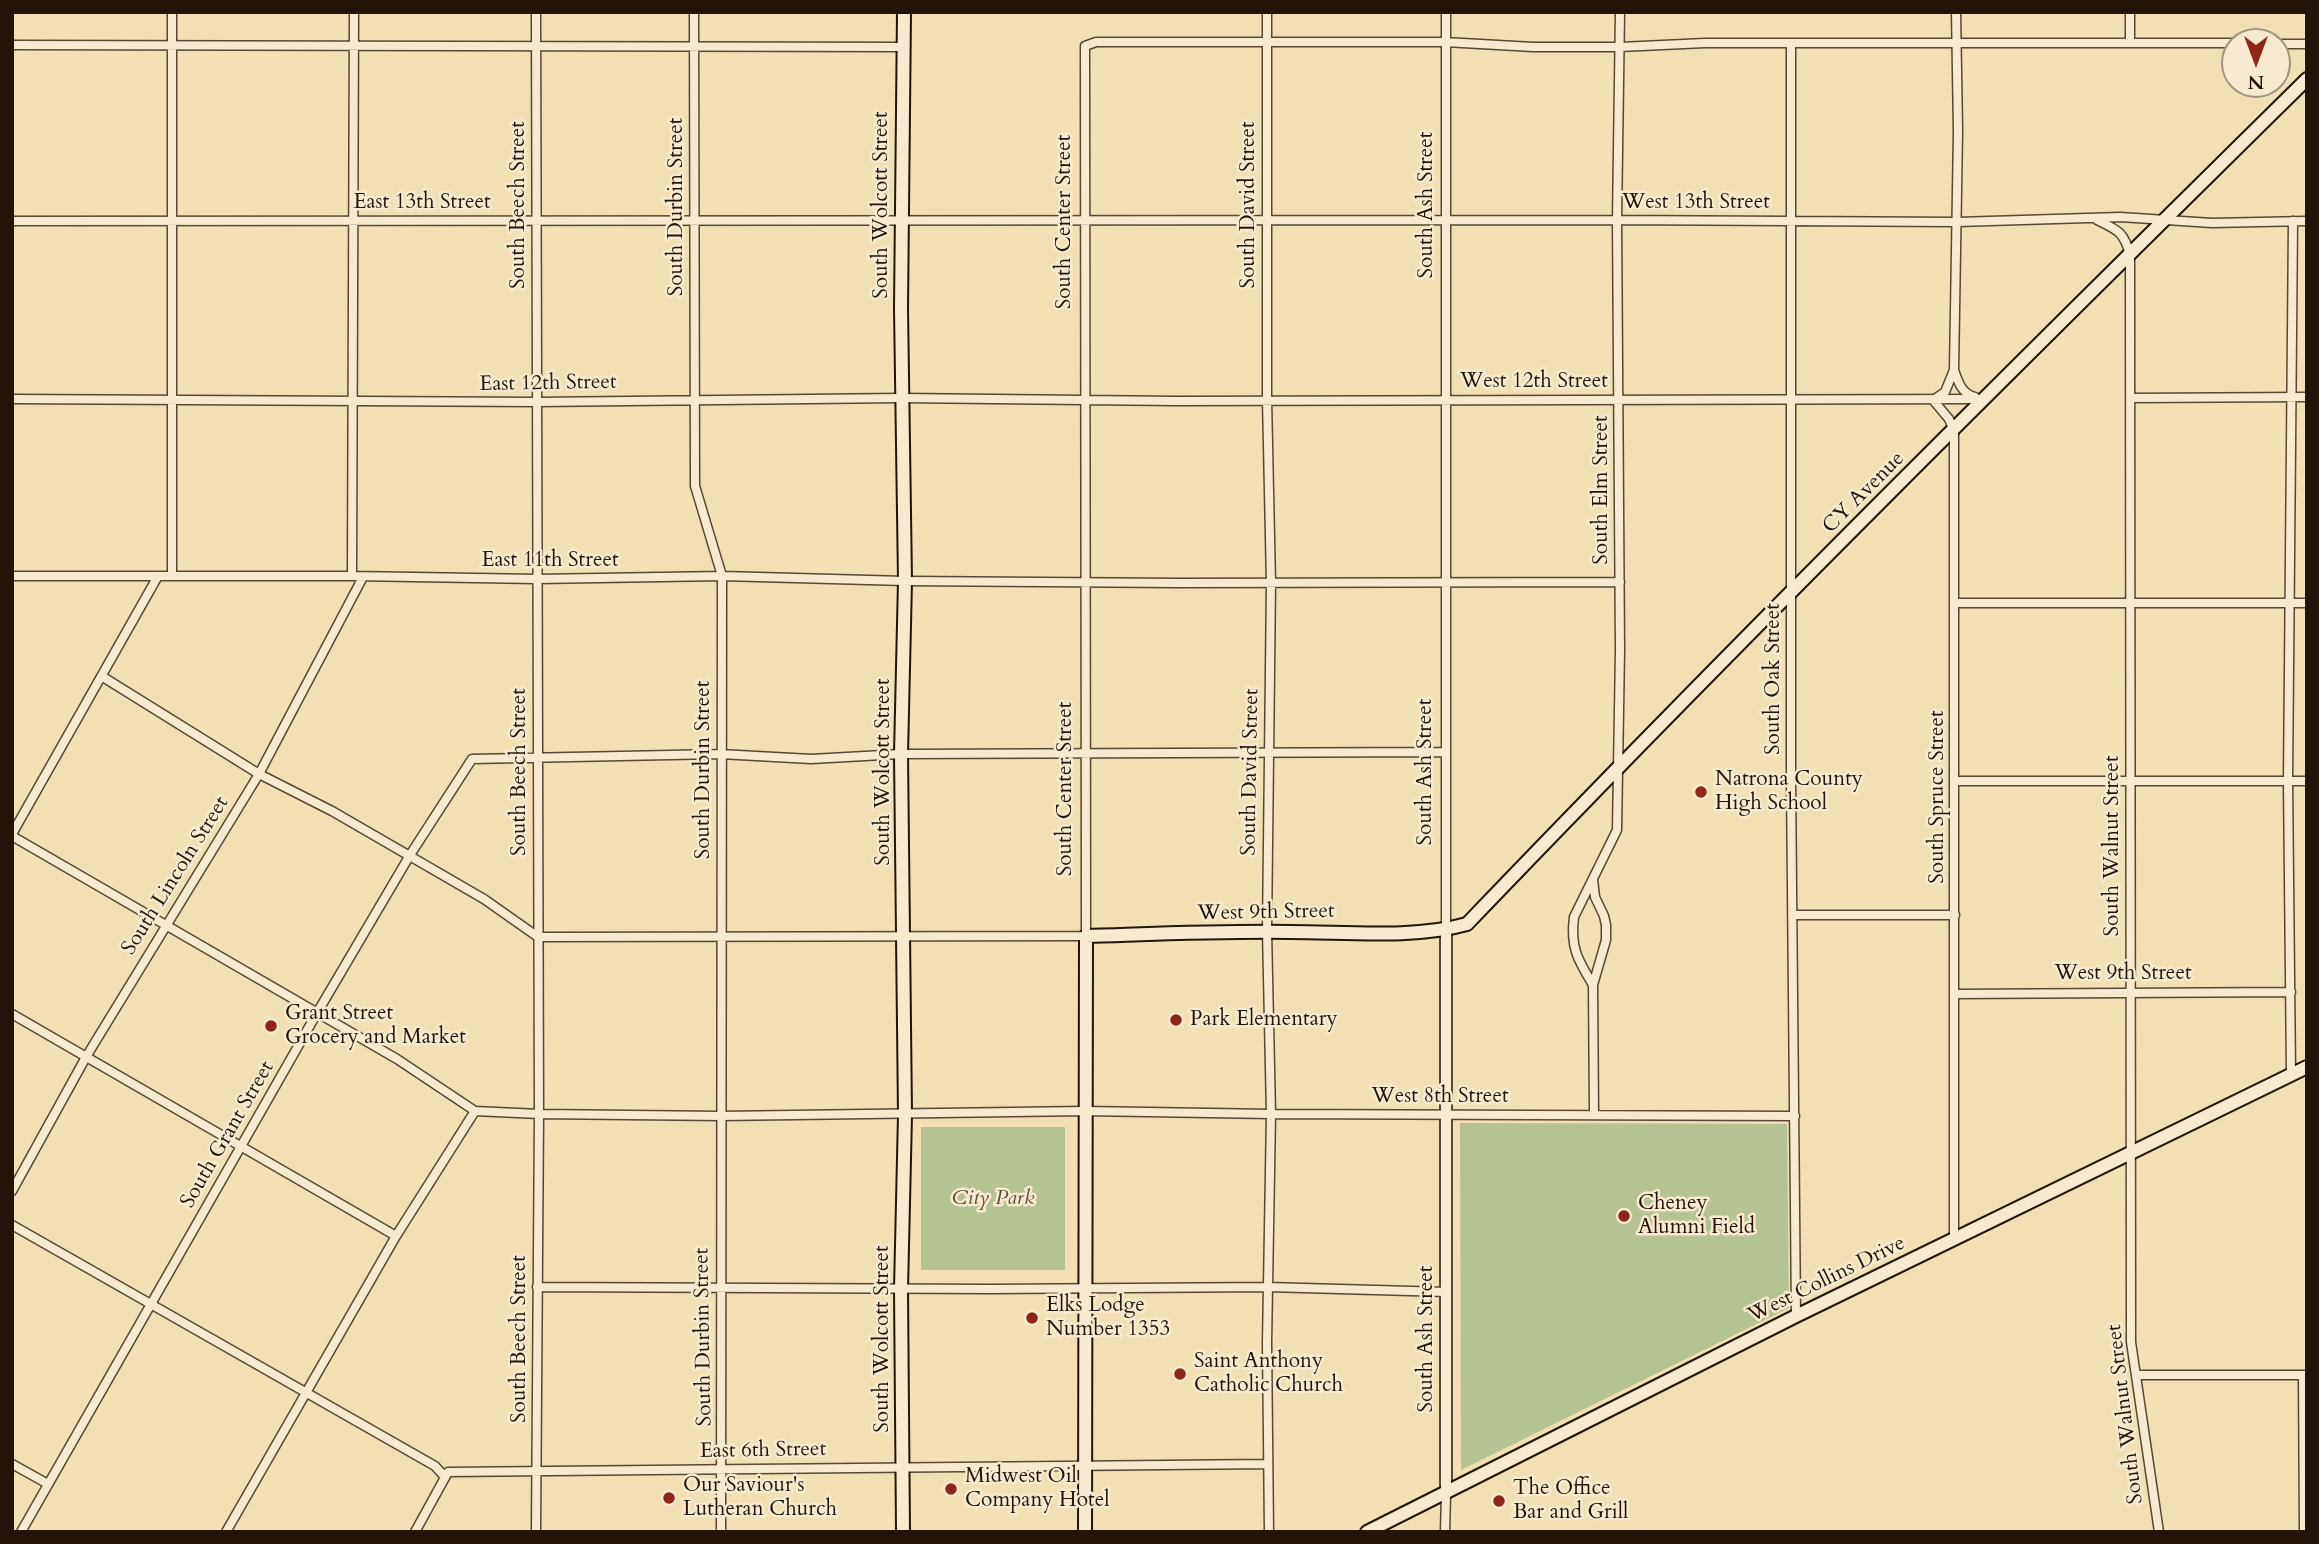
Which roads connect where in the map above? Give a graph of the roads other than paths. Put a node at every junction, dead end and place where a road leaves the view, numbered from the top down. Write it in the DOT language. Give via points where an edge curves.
graph roads {
  1 [pos="172,12"];
  2 [pos="354,12"];
  3 [pos="537,12"];
  4 [pos="695,12"];
  5 [pos="904,12"];
  6 [pos="1267,12"];
  7 [pos="1446,12"];
  8 [pos="1619,12"];
  9 [pos="1955,12"];
  10 [pos="2130,12"];
  11 [pos="1445,42"];
  12 [pos="1266,43"];
  13 [pos="1791,43"];
  14 [pos="1956,43"];
  15 [pos="2130,43"];
  16 [pos="2221,43"];
  17 [pos="12,45"];
  18 [pos="172,45"];
  19 [pos="354,46"];
  20 [pos="537,46"];
  21 [pos="694,46"];
  22 [pos="904,47"];
  23 [pos="1620,47"];
  24 [pos="2307,79"];
  25 [pos="2094,219"];
  26 [pos="172,220"];
  27 [pos="353,220"];
  28 [pos="537,220"];
  29 [pos="1084,220"];
  30 [pos="1447,220"];
  31 [pos="1617,220"];
  32 [pos="1791,220"];
  33 [pos="12,221"];
  34 [pos="696,221"];
  35 [pos="901,221"];
  36 [pos="1267,221"];
  37 [pos="2163,221"];
  38 [pos="2293,221"];
  39 [pos="2307,221"];
  40 [pos="1957,222"];
  41 [pos="2130,255"];
  42 [pos="1954,370"];
  43 [pos="2307,397"];
  44 [pos="172,398"];
  45 [pos="901,398"];
  46 [pos="2131,398"];
  47 [pos="2292,398"];
  48 [pos="12,399"];
  49 [pos="695,399"];
  50 [pos="1267,399"];
  51 [pos="1618,399"];
  52 [pos="1791,399"];
  53 [pos="1084,400"];
  54 [pos="1445,400"];
  55 [pos="1933,400"];
  56 [pos="1984,400"];
  57 [pos="353,402"];
  58 [pos="537,402"];
  59 [pos="1954,431"];
  60 [pos="12,576"];
  61 [pos="158,576"];
  62 [pos="172,576"];
  63 [pos="352,576"];
  64 [pos="722,576"];
  65 [pos="363,577"];
  66 [pos="537,579"];
  67 [pos="905,581"];
  68 [pos="1087,581"];
  69 [pos="1445,582"];
  70 [pos="1620,582"];
  71 [pos="1271,583"];
  72 [pos="1792,592"];
  73 [pos="1955,603"];
  74 [pos="2129,603"];
  75 [pos="2290,603"];
  76 [pos="2307,603"];
  77 [pos="103,677"];
  78 [pos="1445,752"];
  79 [pos="720,754"];
  80 [pos="901,754"];
  81 [pos="1084,754"];
  82 [pos="1268,754"];
  83 [pos="538,760"];
  84 [pos="1618,767"];
  85 [pos="259,774"];
  86 [pos="1955,781"];
  87 [pos="2130,781"];
  88 [pos="2288,781"];
  89 [pos="2307,781"];
  90 [pos="12,835"];
  91 [pos="410,855"];
  92 [pos="1593,878"];
  93 [pos="1792,915"];
  94 [pos="1955,915"];
  95 [pos="166,924"];
  96 [pos="1446,930"];
  97 [pos="1267,932"];
  98 [pos="723,935"];
  99 [pos="1086,936"];
  100 [pos="538,937"];
  101 [pos="903,938"];
  102 [pos="1593,985"];
  103 [pos="2291,992"];
  104 [pos="2130,993"];
  105 [pos="1954,994"];
  106 [pos="317,1013"];
  107 [pos="12,1014"];
  108 [pos="86,1057"];
  109 [pos="2307,1067"];
  110 [pos="2291,1074"];
  111 [pos="475,1111"];
  112 [pos="1085,1111"];
  113 [pos="539,1114"];
  114 [pos="1271,1114"];
  115 [pos="1446,1114"];
  116 [pos="905,1115"];
  117 [pos="1594,1115"];
  118 [pos="721,1116"];
  119 [pos="1794,1116"];
  120 [pos="243,1147"];
  121 [pos="2130,1152"];
  122 [pos="12,1191"];
  123 [pos="12,1225"];
  124 [pos="396,1236"];
  125 [pos="1954,1239"];
  126 [pos="537,1287"];
  127 [pos="720,1287"];
  128 [pos="1267,1287"];
  129 [pos="901,1289"];
  130 [pos="1084,1289"];
  131 [pos="1447,1292"];
  132 [pos="150,1305"];
  133 [pos="1796,1316"];
  134 [pos="2136,1375"];
  135 [pos="2305,1375"];
  136 [pos="305,1393"];
  137 [pos="12,1464"];
  138 [pos="1267,1464"];
  139 [pos="1085,1465"];
  140 [pos="902,1466"];
  141 [pos="723,1469"];
  142 [pos="537,1471"];
  143 [pos="445,1477"];
  144 [pos="48,1484"];
  145 [pos="1446,1494"];
  146 [pos="21,1532"];
  147 [pos="226,1532"];
  148 [pos="415,1532"];
  149 [pos="536,1532"];
  150 [pos="722,1532"];
  151 [pos="903,1532"];
  152 [pos="1085,1532"];
  153 [pos="1269,1532"];
  154 [pos="1367,1532"];
  155 [pos="1445,1532"];
  156 [pos="2159,1532"];
  157 [pos="2304,1532"];
  1 -- 18 [label="street"];
  2 -- 19 [label="street"];
  3 -- 20 [label="street, South Beech Street"];
  4 -- 21 [label="street, South Durbin Street"];
  5 -- 22 [label="main road, South Wolcott Street"];
  6 -- 12 [label="street, South David Street"];
  7 -- 11 [label="street, South Ash Street"];
  8 -- 23 [label="street, South Elm Street"];
  9 -- 14 [label="street"];
  10 -- 15 [label="street"];
  11 -- 12 [label="street"];
  11 -- 23 [label="street"];
  11 -- 30 [label="street, South Ash Street"];
  12 -- 29 [label="street, South Center Street" via="1096,42 1085,46"];
  12 -- 36 [label="street, South David Street"];
  13 -- 14 [label="street"];
  13 -- 23 [label="street"];
  13 -- 32 [label="street, South Oak Street"];
  14 -- 15 [label="street"];
  14 -- 40 [label="street"];
  15 -- 16 [label="street"];
  17 -- 18 [label="street"];
  18 -- 19 [label="street"];
  18 -- 26 [label="street"];
  19 -- 20 [label="street"];
  19 -- 27 [label="street"];
  20 -- 21 [label="street"];
  20 -- 28 [label="street, South Beech Street"];
  21 -- 22 [label="street"];
  21 -- 34 [label="street, South Durbin Street"];
  22 -- 35 [label="main road, South Wolcott Street"];
  23 -- 31 [label="street, South Elm Street"];
  24 -- 37 [label="main road, CY Avenue"];
  25 -- 37 [label="street, West 13th Street"];
  25 -- 40 [label="street, West 13th Street"];
  25 -- 41 [label="street" via="2126,238"];
  26 -- 27 [label="street, East 13th Street"];
  26 -- 33 [label="street, East 13th Street"];
  26 -- 44 [label="street"];
  27 -- 28 [label="street, East 13th Street"];
  27 -- 57 [label="street"];
  28 -- 34 [label="street, East 13th Street"];
  28 -- 58 [label="street, South Beech Street"];
  29 -- 35 [label="street, East 13th Street"];
  29 -- 36 [label="street, West 13th Street"];
  29 -- 53 [label="street, South Center Street"];
  30 -- 31 [label="street, West 13th Street"];
  30 -- 36 [label="street, West 13th Street"];
  30 -- 54 [label="street, South Ash Street"];
  31 -- 32 [label="street, West 13th Street"];
  31 -- 51 [label="street, South Elm Street"];
  32 -- 40 [label="street, West 13th Street"];
  32 -- 52 [label="street, South Oak Street"];
  34 -- 35 [label="street, East 13th Street"];
  34 -- 49 [label="street, South Durbin Street"];
  35 -- 45 [label="main road, South Wolcott Street"];
  36 -- 50 [label="street, South David Street"];
  37 -- 38 [label="street, West 13th Street"];
  37 -- 41 [label="main road, CY Avenue"];
  38 -- 39 [label="street, West 13th Street"];
  38 -- 47 [label="street"];
  40 -- 42 [label="street"];
  41 -- 46 [label="street, South Walnut Street"];
  41 -- 56 [label="main road, CY Avenue"];
  42 -- 55 [label="street" via="1945,392"];
  42 -- 56 [label="street" via="1967,395"];
  43 -- 47 [label="street"];
  44 -- 48 [label="street, East 12th Street"];
  44 -- 57 [label="street, East 12th Street"];
  44 -- 62 [label="street"];
  45 -- 49 [label="street, East 12th Street"];
  45 -- 53 [label="street, East 12th Street"];
  45 -- 67 [label="main road, South Wolcott Street"];
  46 -- 47 [label="street"];
  46 -- 74 [label="street, South Walnut Street"];
  47 -- 75 [label="street"];
  49 -- 58 [label="street, East 12th Street"];
  49 -- 64 [label="street, South Durbin Street" via="695,486"];
  50 -- 53 [label="street, West 12th Street"];
  50 -- 54 [label="street, West 12th Street"];
  50 -- 71 [label="street, South David Street"];
  51 -- 52 [label="street, West 12th Street"];
  51 -- 54 [label="street, West 12th Street"];
  51 -- 70 [label="street, South Elm Street"];
  52 -- 55 [label="street, West 12th Street"];
  52 -- 72 [label="street, South Oak Street"];
  53 -- 68 [label="street, South Center Street"];
  54 -- 69 [label="street, South Ash Street"];
  55 -- 56 [label="street, West 12th Street"];
  55 -- 59 [label="street"];
  56 -- 59 [label="main road, CY Avenue"];
  57 -- 58 [label="street, East 12th Street"];
  57 -- 63 [label="street"];
  58 -- 66 [label="street, South Beech Street"];
  59 -- 72 [label="main road, CY Avenue"];
  59 -- 73 [label="street, South Spruce Street"];
  60 -- 61 [label="street, East 11th Street"];
  61 -- 62 [label="street, East 11th Street"];
  61 -- 77 [label="street"];
  62 -- 63 [label="street, East 11th Street"];
  63 -- 65 [label="street, East 11th Street"];
  64 -- 66 [label="street, East 11th Street"];
  64 -- 67 [label="street, East 11th Street"];
  64 -- 79 [label="street, South Durbin Street"];
  65 -- 66 [label="street, East 11th Street"];
  65 -- 85 [label="street, South Lincoln Street"];
  66 -- 83 [label="street, South Beech Street"];
  67 -- 68 [label="street, East 11th Street"];
  67 -- 80 [label="main road, South Wolcott Street"];
  68 -- 71 [label="street, East 11th Street"];
  68 -- 81 [label="street, South Center Street"];
  69 -- 70 [label="street, East 11th Street"];
  69 -- 71 [label="street, East 11th Street"];
  69 -- 78 [label="street, South Ash Street"];
  70 -- 84 [label="street, South Elm Street"];
  71 -- 82 [label="street, South David Street"];
  72 -- 84 [label="main road, CY Avenue"];
  72 -- 93 [label="street, South Oak Street"];
  73 -- 74 [label="street"];
  73 -- 86 [label="street, South Spruce Street"];
  74 -- 75 [label="street"];
  74 -- 87 [label="street, South Walnut Street"];
  75 -- 76 [label="street"];
  75 -- 88 [label="street"];
  77 -- 85 [label="street"];
  77 -- 90 [label="street"];
  78 -- 82 [label="street"];
  78 -- 96 [label="street, South Ash Street"];
  79 -- 80 [label="street" via="811,759"];
  79 -- 83 [label="street"];
  79 -- 98 [label="street, South Durbin Street"];
  80 -- 81 [label="street"];
  80 -- 101 [label="main road, South Wolcott Street"];
  81 -- 82 [label="street"];
  81 -- 99 [label="street, South Center Street"];
  82 -- 97 [label="street, South David Street"];
  83 -- 91 [label="street, South Grant Street" via="472,760"];
  83 -- 100 [label="street, South Beech Street"];
  84 -- 92 [label="street, South Elm Street" via="1617,830"];
  84 -- 96 [label="main road, CY Avenue" via="1467,924"];
  85 -- 91 [label="street"];
  85 -- 95 [label="street, South Lincoln Street"];
  86 -- 87 [label="street"];
  86 -- 94 [label="street, South Spruce Street"];
  87 -- 88 [label="street"];
  87 -- 104 [label="street, South Walnut Street"];
  88 -- 89 [label="street"];
  88 -- 103 [label="street"];
  90 -- 95 [label="street"];
  91 -- 100 [label="street"];
  91 -- 106 [label="street, South Grant Street"];
  92 -- 102 [label="street, South Elm Street" via="1606,940"];
  92 -- 102 [label="street, South Elm Street" via="1573,926 1576,957"];
  93 -- 94 [label="street"];
  93 -- 119 [label="street, South Oak Street"];
  94 -- 105 [label="street, South Spruce Street"];
  95 -- 106 [label="street"];
  95 -- 108 [label="street, South Lincoln Street"];
  96 -- 97 [label="main road, West 9th Street"];
  96 -- 115 [label="street, South Ash Street"];
  97 -- 99 [label="main road, West 9th Street"];
  97 -- 114 [label="street, South David Street"];
  98 -- 100 [label="street"];
  98 -- 101 [label="street"];
  98 -- 118 [label="street, South Durbin Street"];
  99 -- 101 [label="street"];
  99 -- 112 [label="main road, South Center Street"];
  100 -- 113 [label="street, South Beech Street"];
  101 -- 116 [label="main road, South Wolcott Street"];
  102 -- 117 [label="street, South Elm Street"];
  103 -- 104 [label="street, West 9th Street"];
  103 -- 110 [label="street"];
  104 -- 105 [label="street, West 9th Street"];
  104 -- 121 [label="street, South Walnut Street"];
  105 -- 125 [label="street, South Spruce Street"];
  106 -- 111 [label="street"];
  106 -- 120 [label="street, South Grant Street"];
  107 -- 108 [label="street"];
  108 -- 120 [label="street"];
  108 -- 122 [label="street, South Lincoln Street"];
  109 -- 110 [label="main road, West Collins Drive"];
  110 -- 121 [label="main road, West Collins Drive"];
  111 -- 113 [label="street, West 8th Street"];
  111 -- 124 [label="street"];
  112 -- 114 [label="street, West 8th Street"];
  112 -- 116 [label="street, West 8th Street"];
  112 -- 130 [label="main road, South Center Street"];
  113 -- 118 [label="street, West 8th Street"];
  113 -- 126 [label="street, South Beech Street"];
  114 -- 115 [label="street, West 8th Street"];
  114 -- 128 [label="street, South David Street"];
  115 -- 117 [label="street, West 8th Street"];
  115 -- 131 [label="street, South Ash Street"];
  116 -- 118 [label="street, West 8th Street"];
  116 -- 129 [label="main road, South Wolcott Street"];
  117 -- 119 [label="street, West 8th Street"];
  118 -- 127 [label="street, South Durbin Street"];
  119 -- 133 [label="street, South Oak Street"];
  120 -- 124 [label="street"];
  120 -- 132 [label="street, South Grant Street"];
  121 -- 125 [label="main road, West Collins Drive"];
  121 -- 134 [label="street, South Walnut Street" via="2131,1342"];
  123 -- 132 [label="street"];
  124 -- 136 [label="street"];
  125 -- 133 [label="main road, West Collins Drive"];
  126 -- 127 [label="street"];
  126 -- 142 [label="street, South Beech Street"];
  127 -- 129 [label="street"];
  127 -- 141 [label="street, South Durbin Street"];
  128 -- 130 [label="street"];
  128 -- 131 [label="street"];
  128 -- 138 [label="street, South David Street"];
  129 -- 130 [label="street"];
  129 -- 140 [label="main road, South Wolcott Street"];
  130 -- 139 [label="main road, South Center Street"];
  131 -- 145 [label="street, South Ash Street"];
  132 -- 136 [label="street"];
  132 -- 144 [label="street, South Grant Street"];
  133 -- 145 [label="main road, West Collins Drive"];
  134 -- 135 [label="street"];
  134 -- 156 [label="street, South Walnut Street"];
  135 -- 157 [label="street"];
  136 -- 143 [label="street" via="435,1466"];
  136 -- 147 [label="street"];
  137 -- 144 [label="street"];
  138 -- 139 [label="street, East 6th Street"];
  138 -- 153 [label="street, South David Street"];
  139 -- 140 [label="street, East 6th Street"];
  139 -- 152 [label="main road, South Center Street"];
  140 -- 141 [label="street, East 6th Street"];
  140 -- 151 [label="main road, South Wolcott Street"];
  141 -- 142 [label="street, East 6th Street"];
  141 -- 150 [label="street, South Durbin Street"];
  142 -- 143 [label="street, East 6th Street" via="448,1472"];
  142 -- 149 [label="street, South Beech Street"];
  143 -- 148 [label="street"];
  144 -- 146 [label="street, South Grant Street"];
  145 -- 154 [label="main road, West Collins Drive"];
  145 -- 155 [label="street, South Ash Street"];
}
